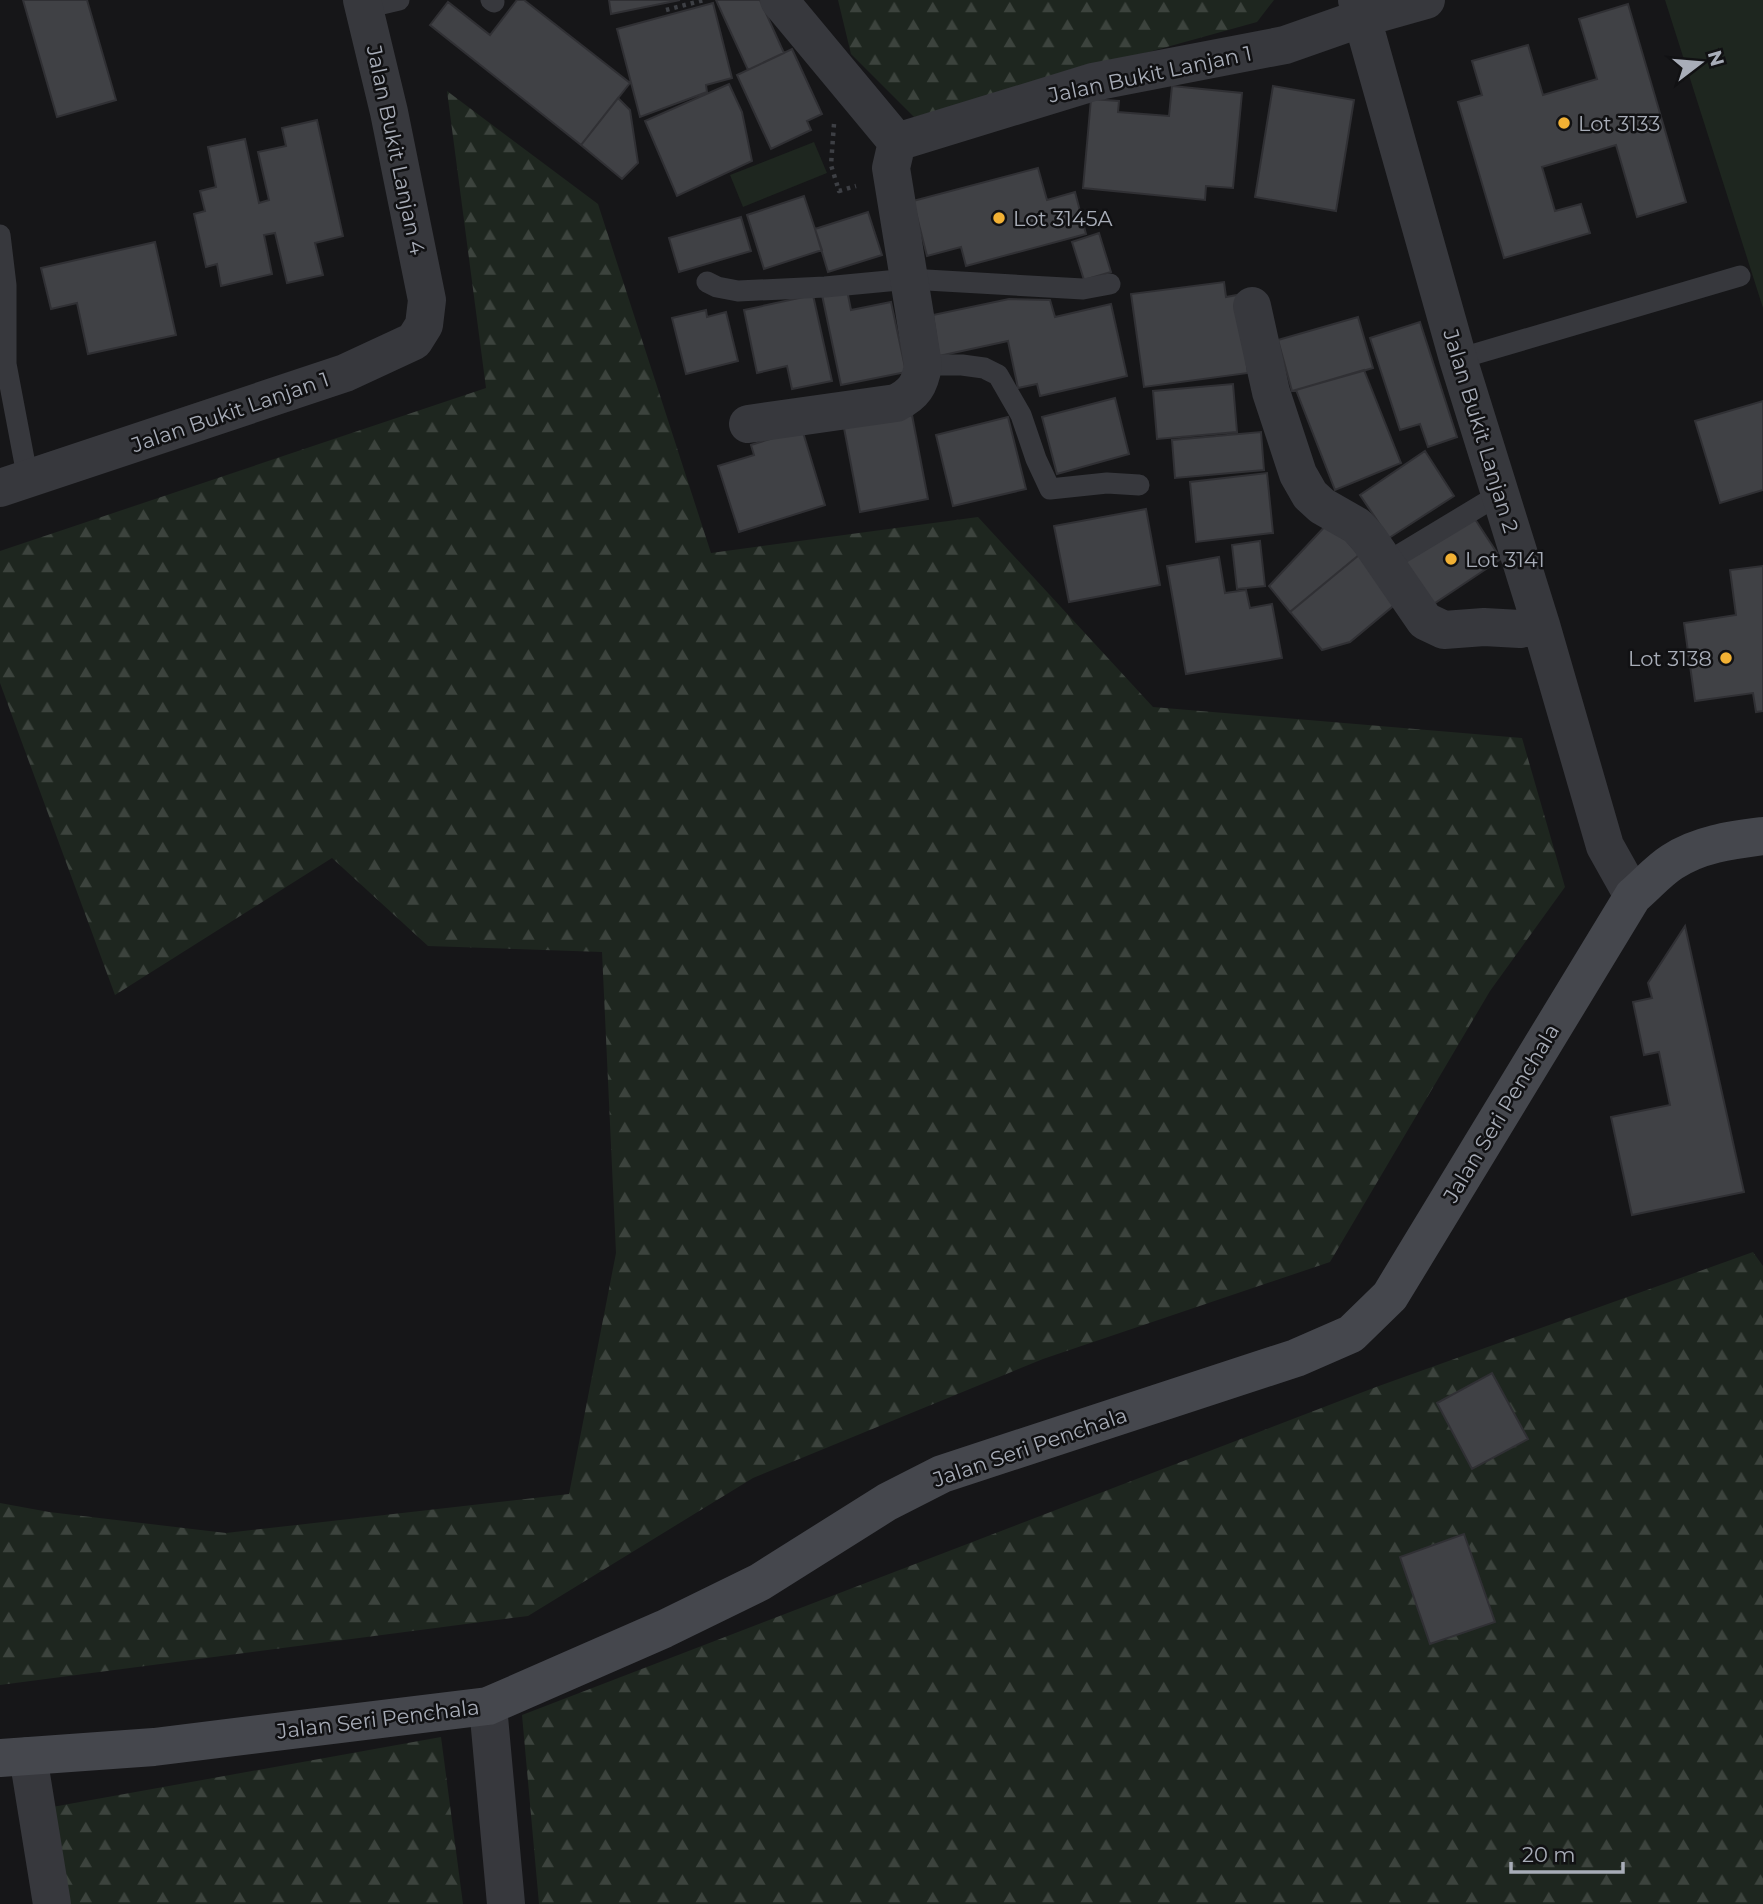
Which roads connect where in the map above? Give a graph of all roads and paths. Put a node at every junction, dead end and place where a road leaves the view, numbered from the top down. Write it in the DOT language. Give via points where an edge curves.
graph roads {
  1 [pos="704,0"];
  2 [pos="779,0"];
  3 [pos="1426,0"];
  4 [pos="375,3"];
  5 [pos="1360,9"];
  6 [pos="666,10"];
  7 [pos="897,142"];
  8 [pos="0,235"];
  9 [pos="1740,276"];
  10 [pos="909,279"];
  11 [pos="707,282"];
  12 [pos="1110,284"];
  13 [pos="427,300"];
  14 [pos="1252,306"];
  15 [pos="1458,359"];
  16 [pos="923,365"];
  17 [pos="748,424"];
  18 [pos="14,484"];
  19 [pos="1139,485"];
  20 [pos="1500,494"];
  21 [pos="1384,564"];
  22 [pos="1541,625"];
  23 [pos="1763,836"];
  24 [pos="1633,895"];
  25 [pos="488,1706"];
  26 [pos="14,1757"];
  27 [pos="52,1904"];
  28 [pos="506,1904"];
  1 -- 6 [label="path"];
  2 -- 7 [label="street"];
  3 -- 5 [label="street, Jalan Bukit Lanjan 1"];
  4 -- 13 [label="street, Jalan Bukit Lanjan 4" via="389,112"];
  5 -- 7 [label="street, Jalan Bukit Lanjan 1" via="1285,45 1093,82"];
  5 -- 15 [label="street, Jalan Bukit Lanjan 2"];
  7 -- 10 [label="street" via="891,168"];
  8 -- 18 [label="lane"];
  9 -- 15 [label="lane"];
  10 -- 11 [label="lane" via="738,291"];
  10 -- 12 [label="lane" via="1083,289"];
  10 -- 16 [label="street"];
  13 -- 18 [label="street, Jalan Bukit Lanjan 1" via="425,325 414,341 345,373"];
  14 -- 21 [label="street" via="1271,392 1298,474 1322,506 1357,526"];
  15 -- 20 [label="street, Jalan Bukit Lanjan 2"];
  16 -- 17 [label="street" via="915,391 897,403"];
  16 -- 19 [label="lane" via="962,365 998,374 1021,415 1050,489"];
  20 -- 21 [label="lane"];
  20 -- 22 [label="street, Jalan Bukit Lanjan 2"];
  21 -- 22 [label="street" via="1425,621 1444,630"];
  22 -- 24 [label="street, Jalan Bukit Lanjan 2" via="1605,846"];
  23 -- 24 [label="street, Jalan Seri Penchala" via="1689,853"];
  24 -- 25 [label="street, Jalan Seri Penchala" via="1390,1296 1351,1334 1296,1359 942,1474 887,1502 760,1582"];
  25 -- 26 [label="street, Jalan Seri Penchala" via="154,1747"];
  25 -- 28 [label="street"];
  26 -- 27 [label="street"];
}
